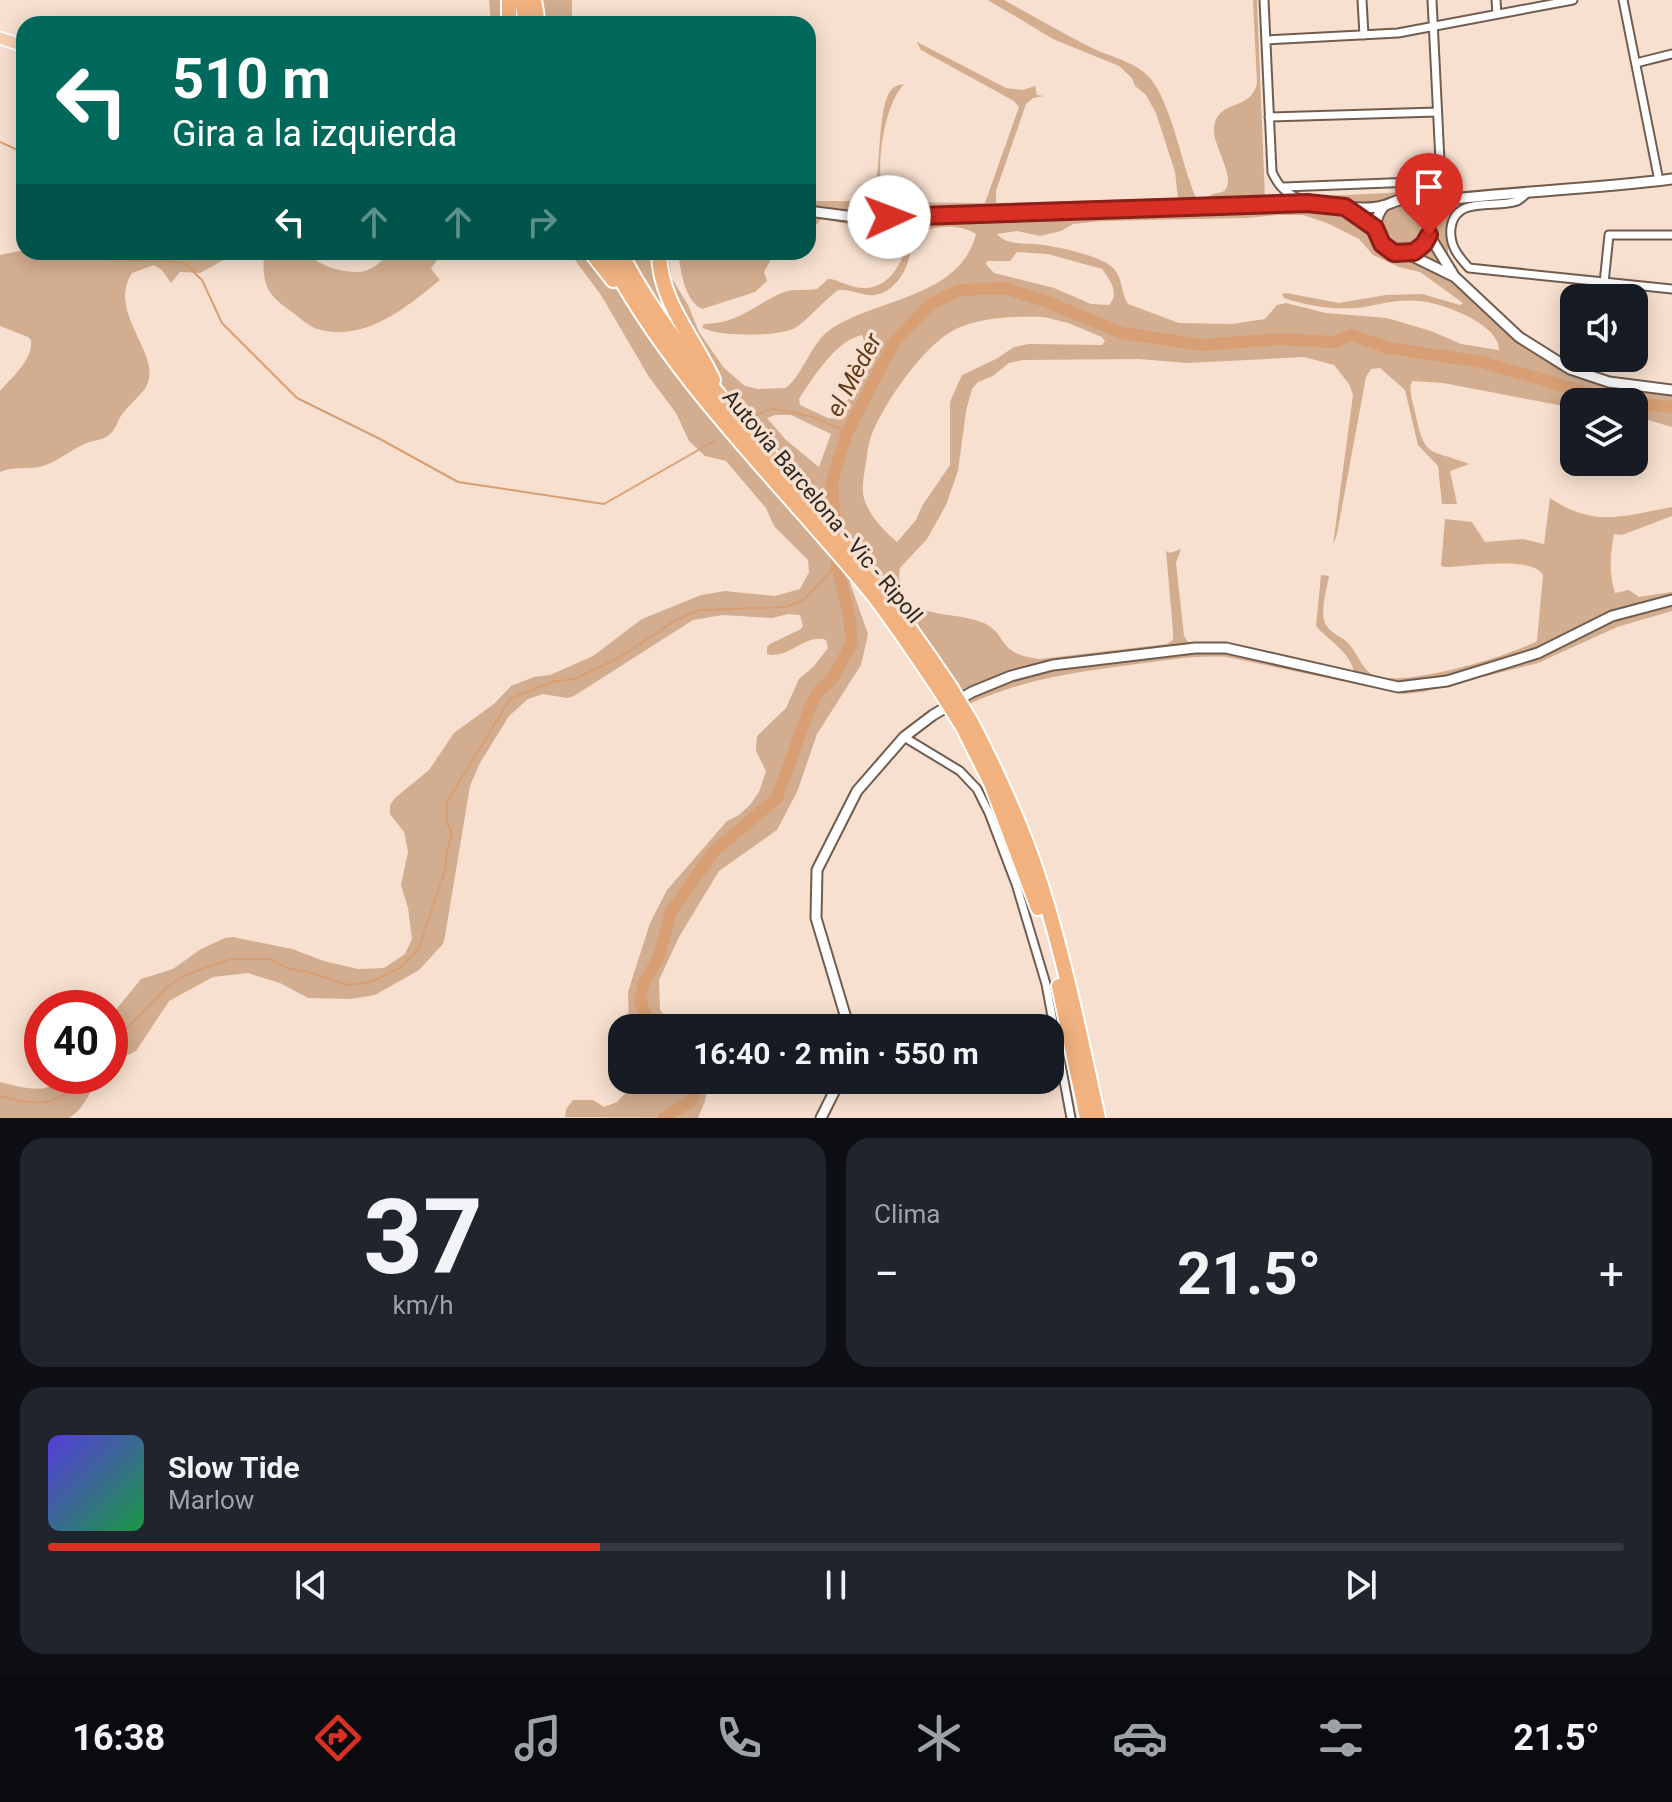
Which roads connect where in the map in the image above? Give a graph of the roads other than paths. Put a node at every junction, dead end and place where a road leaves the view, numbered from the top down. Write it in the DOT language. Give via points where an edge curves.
graph roads {
  1 [pos="1264,0"];
  2 [pos="1362,0"];
  3 [pos="1432,0"];
  4 [pos="1496,0"];
  5 [pos="1573,0"];
  6 [pos="1623,0"];
  7 [pos="1549,2"];
  8 [pos="1497,14"];
  9 [pos="1433,27"];
  10 [pos="1364,35"];
  11 [pos="1266,40"];
  12 [pos="1672,54"];
  13 [pos="1636,63"];
  14 [pos="1437,112"];
  15 [pos="1269,117"];
  16 [pos="1672,179"];
  17 [pos="1659,181"];
  18 [pos="1284,187"];
  19 [pos="1527,193"];
  20 [pos="1450,197"];
  21 [pos="1307,203"];
  22 [pos="1416,203"];
  23 [pos="1384,206"];
  24 [pos="1345,207"];
  25 [pos="816,212"];
  26 [pos="1430,221"];
  27 [pos="1375,228"];
  28 [pos="1429,235"];
  29 [pos="1672,235"];
  30 [pos="1408,254"];
  31 [pos="1461,259"];
  32 [pos="597,260"];
  33 [pos="610,260"];
  34 [pos="625,260"];
  35 [pos="660,260"];
  36 [pos="1455,277"];
  37 [pos="1604,283"];
  38 [pos="1672,289"];
  39 [pos="630,295"];
  40 [pos="1672,390"];
  41 [pos="721,398"];
  42 [pos="1672,600"];
  43 [pos="945,689"];
  44 [pos="967,724"];
  45 [pos="904,737"];
  46 [pos="845,1014"];
  47 [pos="833,1094"];
  48 [pos="821,1118"];
  49 [pos="1071,1118"];
  50 [pos="1087,1118"];
  51 [pos="1098,1118"];
  1 -- 11 [label="street"];
  2 -- 10 [label="street"];
  3 -- 9 [label="street"];
  4 -- 8 [label="street"];
  5 -- 7 [label="street"];
  6 -- 13 [label="street"];
  7 -- 8 [label="street"];
  8 -- 9 [label="street"];
  9 -- 10 [label="street"];
  9 -- 14 [label="street"];
  10 -- 11 [label="street"];
  11 -- 15 [label="street"];
  12 -- 13 [label="street"];
  13 -- 17 [label="street"];
  14 -- 15 [label="street"];
  14 -- 18 [label="street" via="1441,181"];
  15 -- 21 [label="street" via="1272,172 1278,186"];
  16 -- 17 [label="street"];
  17 -- 19 [label="street"];
  19 -- 20 [label="street"];
  19 -- 31 [label="street" via="1516,202 1476,204 1460,212 1450,236"];
  20 -- 22 [label="street"];
  20 -- 26 [label="street"];
  21 -- 24 [label="street"];
  21 -- 25 [label="street" via="862,218"];
  22 -- 23 [label="street" via="1401,199"];
  22 -- 26 [label="street"];
  23 -- 24 [label="street"];
  23 -- 27 [label="street"];
  24 -- 27 [label="street"];
  26 -- 28 [label="street"];
  27 -- 30 [label="street" via="1384,247"];
  28 -- 30 [label="street"];
  28 -- 36 [label="street"];
  29 -- 37 [label="street" via="1609,235"];
  30 -- 36 [label="street"];
  31 -- 36 [label="street" via="1448,260"];
  31 -- 37 [label="street" via="1479,270"];
  32 -- 39 [label="highway"];
  33 -- 39 [label="highway, Autovia Barcelona - Vic - Ripoll"];
  34 -- 41 [label="highway, Autovia Barcelona - Vic - Ripoll" via="661,321"];
  35 -- 41 [label="highway" via="678,319"];
  36 -- 40 [label="street" via="1519,337 1570,369 1609,382"];
  37 -- 38 [label="street"];
  39 -- 43 [label="highway, Autovia Barcelona - Vic - Ripoll" via="675,362 871,593"];
  41 -- 43 [label="highway, Autovia Barcelona - Vic - Ripoll" via="872,576"];
  42 -- 45 [label="street" via="1612,616 1538,653 1422,685 1398,687 1226,648 1053,665 972,692"];
  43 -- 44 [label="highway, Autovia Barcelona - Vic - Ripoll, bridge"];
  44 -- 50 [label="highway, Autovia Barcelona - Vic - Ripoll" via="1033,892"];
  44 -- 51 [label="highway, Autovia Barcelona - Vic - Ripoll" via="998,772 1041,886"];
  45 -- 46 [label="street" via="857,791 817,870 816,918"];
  45 -- 49 [label="street" via="960,771 989,813 1046,984"];
  47 -- 48 [label="street"];
}
